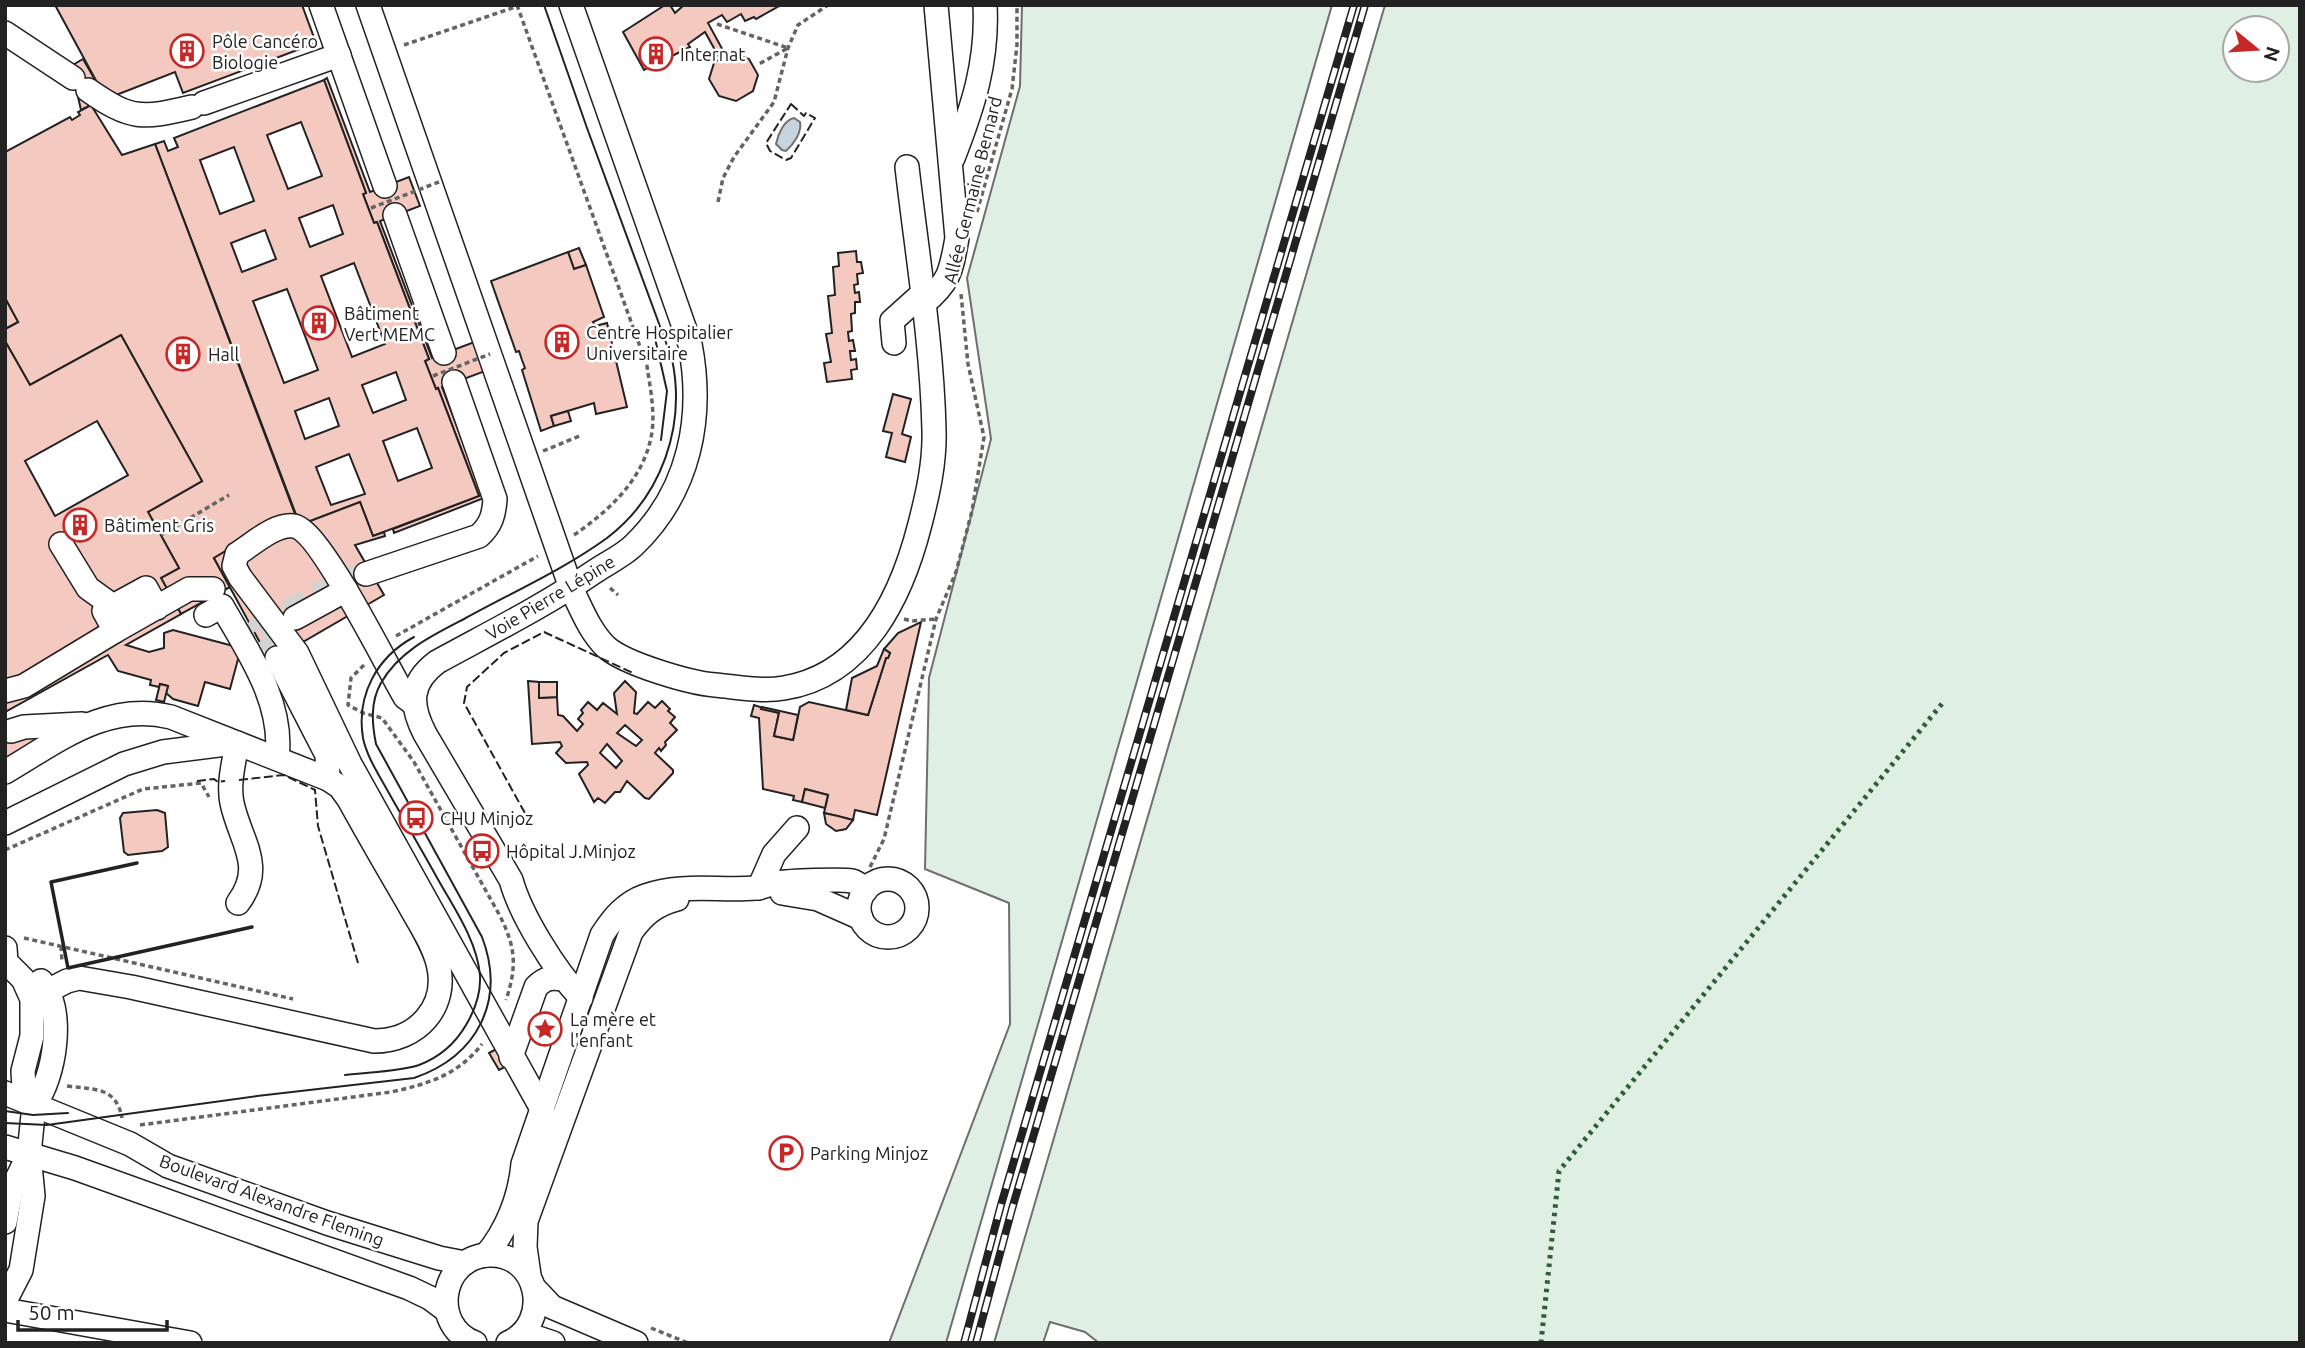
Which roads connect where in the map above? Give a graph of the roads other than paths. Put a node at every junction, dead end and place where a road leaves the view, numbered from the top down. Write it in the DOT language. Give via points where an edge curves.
graph roads {
  1 [pos="321,5"];
  2 [pos="370,5"];
  3 [pos="571,5"];
  4 [pos="936,5"];
  5 [pos="985,5"];
  6 [pos="6,36"];
  7 [pos="339,55"];
  8 [pos="907,167"];
  9 [pos="950,168"];
  10 [pos="431,178"];
  11 [pos="385,186"];
  12 [pos="395,215"];
  13 [pos="922,296"];
  14 [pos="894,343"];
  15 [pos="444,354"];
  16 [pos="444,379"];
  17 [pos="61,544"];
  18 [pos="238,574"];
  19 [pos="366,574"];
  20 [pos="571,588"];
  21 [pos="346,590"];
  22 [pos="113,607"];
  23 [pos="156,608"];
  24 [pos="205,615"];
  25 [pos="295,618"];
  26 [pos="115,631"];
  27 [pos="277,658"];
  28 [pos="5,691"];
  29 [pos="413,703"];
  30 [pos="89,724"];
  31 [pos="11,731"];
  32 [pos="237,743"];
  33 [pos="276,758"];
  34 [pos="5,772"];
  35 [pos="328,779"];
  36 [pos="5,823"];
  37 [pos="797,828"];
  38 [pos="868,879"];
  39 [pos="759,888"];
  40 [pos="703,890"];
  41 [pos="238,903"];
  42 [pos="861,918"];
  43 [pos="416,919"];
  44 [pos="443,931"];
  45 [pos="11,942"];
  46 [pos="595,956"];
  47 [pos="6,962"];
  48 [pos="566,972"];
  49 [pos="41,995"];
  50 [pos="581,998"];
  51 [pos="596,1027"];
  52 [pos="511,1057"];
  53 [pos="5,1093"];
  54 [pos="34,1105"];
  55 [pos="542,1109"];
  56 [pos="5,1147"];
  57 [pos="5,1153"];
  58 [pos="29,1154"];
  59 [pos="544,1170"];
  60 [pos="5,1222"];
  61 [pos="475,1259"];
  62 [pos="532,1282"];
  63 [pos="5,1301"];
  64 [pos="5,1310"];
  65 [pos="446,1310"];
  66 [pos="516,1338"];
  67 [pos="469,1342"];
  68 [pos="190,1343"];
  69 [pos="553,1343"];
  70 [pos="636,1343"];
  1 -- 7 [label="street"];
  2 -- 10 [label="street"];
  2 -- 10 [label="street"];
  3 -- 20 [label="street, Voie Pierre Lépine" via="690,344 696,407 680,475 655,523 632,547"];
  4 -- 9 [label="street"];
  5 -- 9 [label="street" via="986,31 975,101"];
  6 -- 7 [label="street" via="118,111 134,115 155,116 198,105"];
  7 -- 11 [label="street"];
  8 -- 13 [label="street"];
  9 -- 13 [label="street" via="957,238 951,271 940,290"];
  10 -- 20 [label="street"];
  12 -- 15 [label="street"];
  13 -- 14 [label="street" via="892,321"];
  13 -- 20 [label="street" via="934,432 930,486 900,587 869,638 844,664 782,688 705,684 676,677 607,648"];
  16 -- 19 [label="street" via="495,499 494,515 479,536"];
  17 -- 22 [label="street" via="88,588"];
  18 -- 21 [label="street" via="234,566 237,554 281,527 295,526 307,532"];
  18 -- 23 [label="street" via="213,589 189,589"];
  18 -- 44 [label="street" via="297,653 350,764"];
  20 -- 29 [label="street, Voie Pierre Lépine" via="426,670"];
  21 -- 25 [label="street"];
  21 -- 29 [label="street" via="405,697"];
  22 -- 23 [label="street" via="146,588"];
  22 -- 26 [label="street" via="104,611"];
  23 -- 26 [label="street"];
  24 -- 33 [label="street" via="222,606 262,677 273,708"];
  26 -- 28 [label="street" via="24,686"];
  27 -- 35 [label="street" via="327,755"];
  29 -- 48 [label="street" via="425,734 511,880 526,891"];
  30 -- 31 [label="street"];
  30 -- 32 [label="street" via="127,712 153,712"];
  30 -- 34 [label="street"];
  32 -- 33 [label="street"];
  32 -- 36 [label="street" via="163,752 124,764"];
  32 -- 41 [label="street" via="232,803 251,863 247,891"];
  33 -- 35 [label="street"];
  35 -- 43 [label="street" via="348,798"];
  37 -- 39 [label="street" via="774,854"];
  38 -- 39 [label="street"];
  38 -- 42 [label="street" via="859,908"];
  38 -- 42 [label="street" via="900,881 914,894 917,913 908,930 890,937 871,932"];
  39 -- 40 [label="street"];
  39 -- 42 [label="street" via="818,899"];
  40 -- 46 [label="street" via="664,890 626,905 612,919"];
  40 -- 51 [label="street" via="643,915 631,932"];
  43 -- 44 [label="street"];
  43 -- 49 [label="street" via="438,961 438,999 421,1025 390,1041 79,978"];
  44 -- 52 [label="street"];
  45 -- 47 [label="street"];
  46 -- 48 [label="street"];
  46 -- 50 [label="street"];
  47 -- 49 [label="street" via="31,973"];
  48 -- 50 [label="street"];
  48 -- 52 [label="street" via="536,986"];
  49 -- 54 [label="street" via="56,1010 56,1031 47,1080"];
  50 -- 51 [label="street"];
  50 -- 55 [label="street"];
  51 -- 59 [label="street"];
  52 -- 55 [label="street"];
  53 -- 54 [label="street, Boulevard Alexandre Fleming"];
  54 -- 58 [label="street"];
  54 -- 61 [label="street, Boulevard Alexandre Fleming" via="130,1144 168,1166 327,1223 439,1258"];
  55 -- 59 [label="street"];
  55 -- 61 [label="street" via="523,1164 521,1186 500,1238"];
  56 -- 58 [label="street, Boulevard Alexandre Fleming"];
  57 -- 58 [label="street"];
  58 -- 60 [label="street" via="10,1191"];
  58 -- 63 [label="street" via="33,1195 22,1270"];
  58 -- 65 [label="street, Boulevard Alexandre Fleming" via="410,1289"];
  59 -- 62 [label="street" via="526,1221 525,1247"];
  61 -- 62 [label="street, Boulevard Alexandre Fleming" via="510,1259"];
  61 -- 65 [label="street" via="455,1272 448,1284"];
  62 -- 66 [label="street" via="536,1305 532,1320"];
  62 -- 70 [label="street" via="552,1307"];
  64 -- 68 [label="street"];
  65 -- 67 [label="street" via="450,1322"];
  66 -- 69 [label="street"];
}
